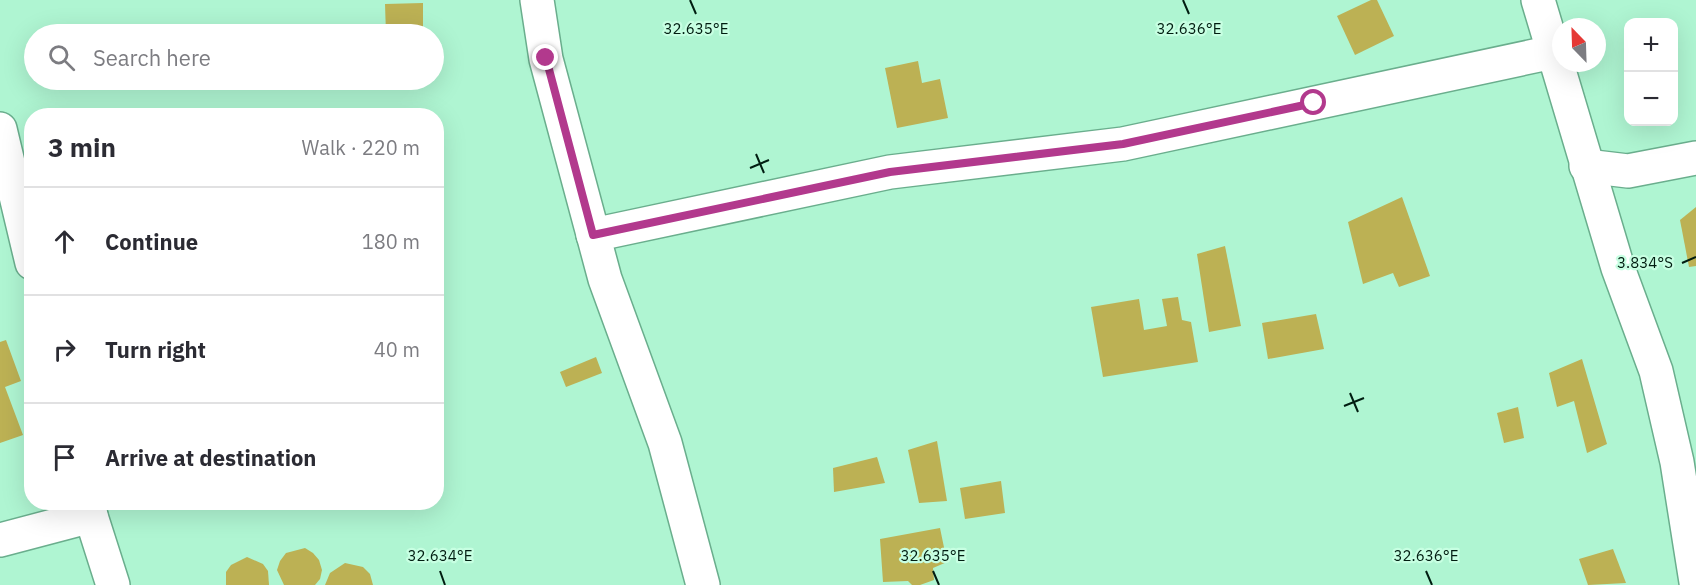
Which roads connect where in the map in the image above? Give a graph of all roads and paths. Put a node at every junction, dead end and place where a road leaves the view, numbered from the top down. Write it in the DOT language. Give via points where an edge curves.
graph roads {
  1 [pos="537,0"];
  2 [pos="1538,0"];
  3 [pos="1552,49"];
  4 [pos="1552,52"];
  5 [pos="1559,72"];
  6 [pos="0,129"];
  7 [pos="1696,158"];
  8 [pos="1586,166"];
  9 [pos="24,230"];
  10 [pos="593,235"];
  11 [pos="87,510"];
  12 [pos="90,510"];
  13 [pos="0,540"];
  14 [pos="1696,582"];
  15 [pos="113,585"];
  16 [pos="703,585"];
  1 -- 10 [label="street" via="546,58"];
  2 -- 3 [label="street"];
  4 -- 10 [label="street" via="1123,144 890,172"];
  5 -- 8 [label="street"];
  6 -- 9 [label="street"];
  7 -- 8 [label="street" via="1628,171"];
  8 -- 14 [label="street" via="1656,371 1677,462"];
  10 -- 16 [label="street" via="604,279 665,443"];
  11 -- 13 [label="street"];
  12 -- 15 [label="street"];
}
